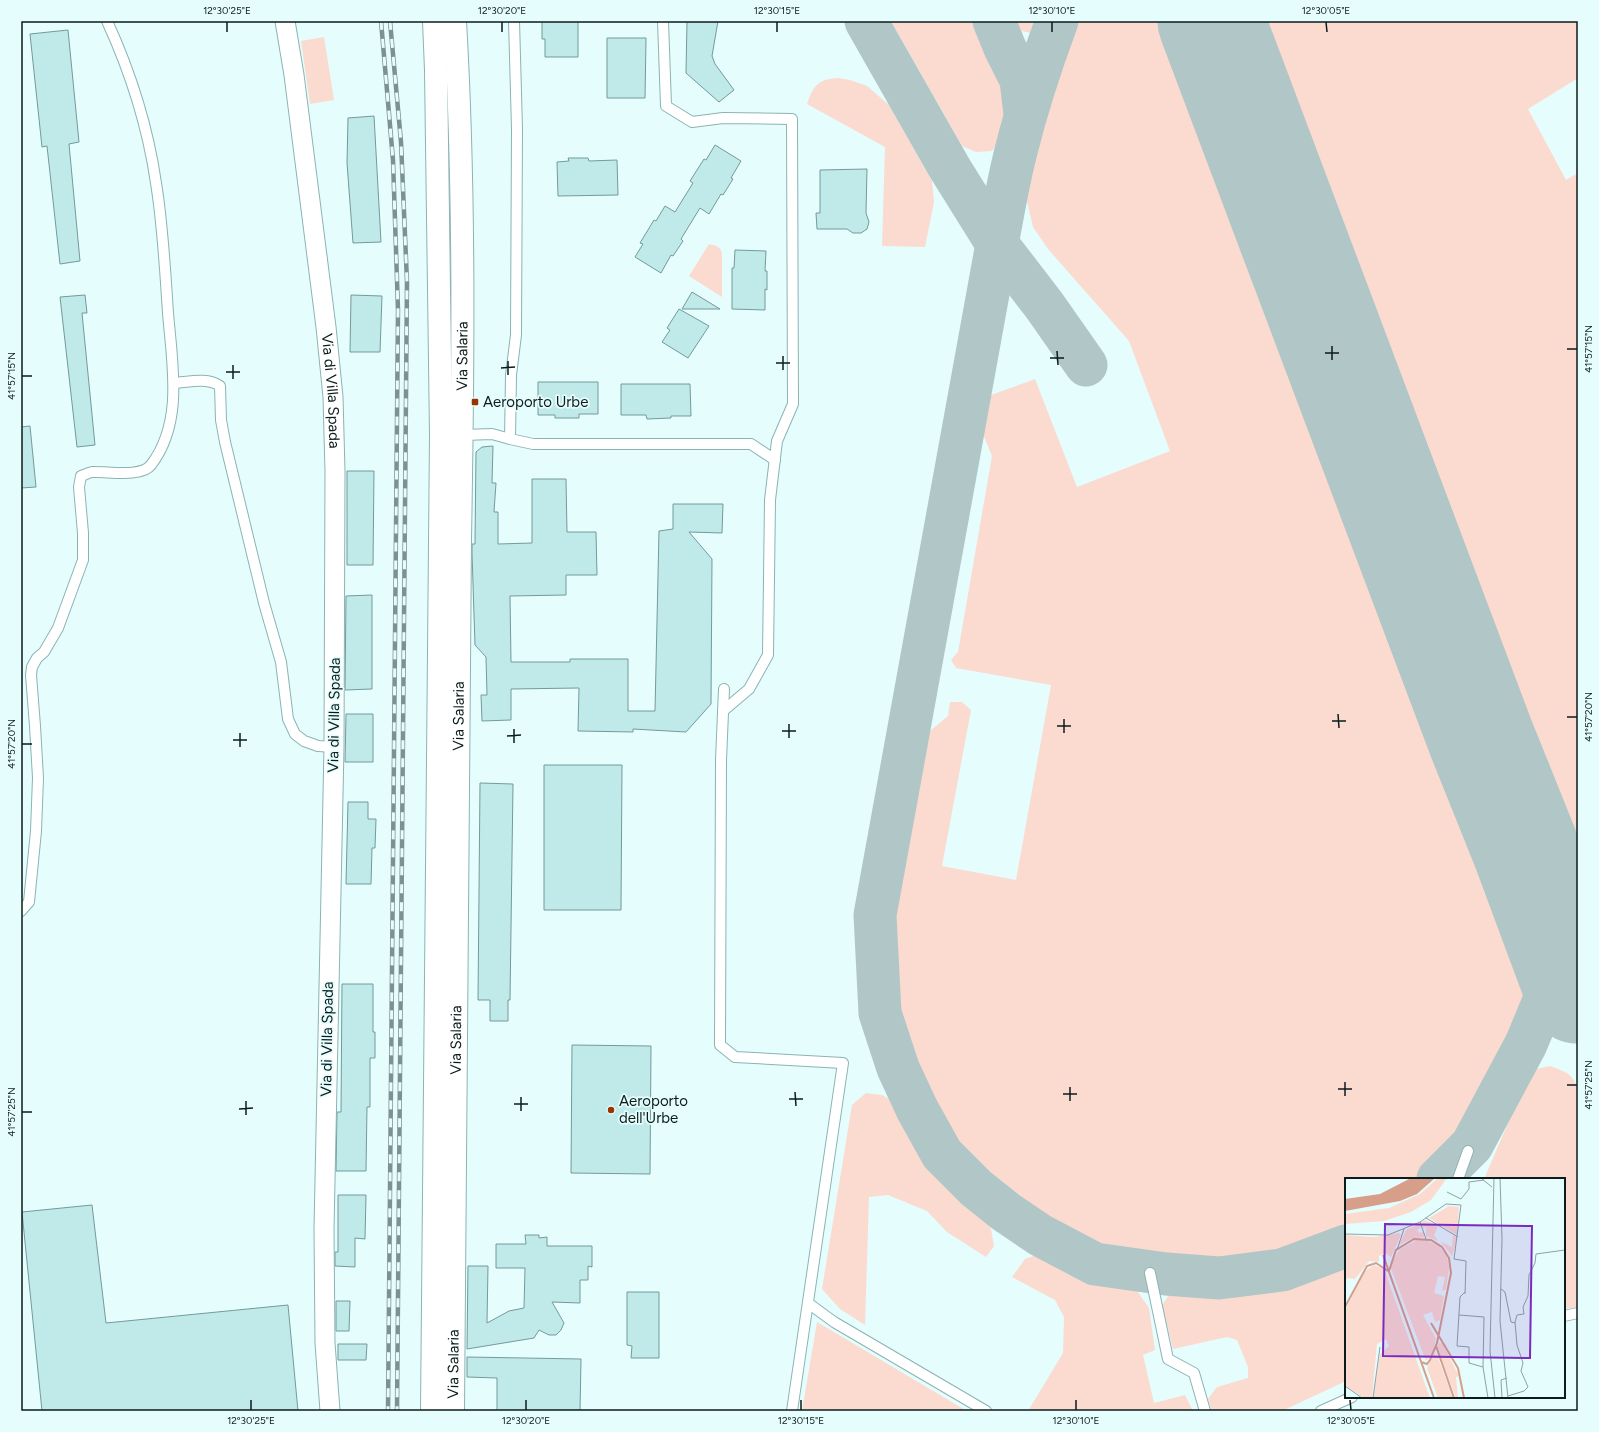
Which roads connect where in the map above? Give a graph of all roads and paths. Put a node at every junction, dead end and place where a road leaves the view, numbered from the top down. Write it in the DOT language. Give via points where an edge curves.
graph roads {
  1 [pos="107,21"];
  2 [pos="285,21"];
  3 [pos="434,21"];
  4 [pos="455,21"];
  5 [pos="514,21"];
  6 [pos="664,21"];
  7 [pos="174,383"];
  8 [pos="441,435"];
  9 [pos="462,436"];
  10 [pos="510,439"];
  11 [pos="775,460"];
  12 [pos="724,689"];
  13 [pos="723,711"];
  14 [pos="334,747"];
  15 [pos="21,911"];
  16 [pos="1468,1151"];
  17 [pos="1458,1178"];
  18 [pos="1150,1272"];
  19 [pos="808,1303"];
  20 [pos="1578,1313"];
  21 [pos="1565,1316"];
  22 [pos="1350,1398"];
  23 [pos="330,1411"];
  24 [pos="432,1411"];
  25 [pos="453,1411"];
  26 [pos="792,1411"];
  27 [pos="986,1411"];
  28 [pos="1205,1411"];
  29 [pos="1321,1411"];
  1 -- 7 [label="lane" via="119,46 138,106 156,182"];
  2 -- 14 [label="street, Via di Villa Spada" via="318,259 333,397"];
  3 -- 8 [label="main road, Via Salaria"];
  4 -- 9 [label="main road, Via Salaria" via="463,210"];
  5 -- 10 [label="lane" via="517,129 516,335 511,375"];
  6 -- 11 [label="lane" via="666,106 692,122 723,118 792,119 793,404 777,441"];
  7 -- 14 [label="lane" via="207,381 220,386 228,457 281,662 288,719 295,734 304,741 318,746"];
  7 -- 15 [label="lane" via="169,428 150,467 131,473 90,472 81,476 79,487 83,560 58,628 32,667 38,778 36,831 29,902"];
  8 -- 9 [label="street"];
  8 -- 24 [label="main road, Via Salaria"];
  9 -- 10 [label="lane" via="492,434"];
  9 -- 25 [label="main road, Via Salaria"];
  10 -- 11 [label="lane" via="533,444 751,444"];
  11 -- 13 [label="lane" via="770,500 768,655 749,690"];
  12 -- 13 [label="lane"];
  13 -- 19 [label="lane" via="720,1045 735,1057 842,1063"];
  14 -- 23 [label="street, Via di Villa Spada" via="324,1229 325,1343"];
  16 -- 17 [label="lane"];
  18 -- 28 [label="lane" via="1168,1359 1194,1373"];
  19 -- 26 [label="lane"];
  19 -- 27 [label="lane" via="834,1322"];
  20 -- 21 [label="lane"];
  22 -- 29 [label="lane"];
}
